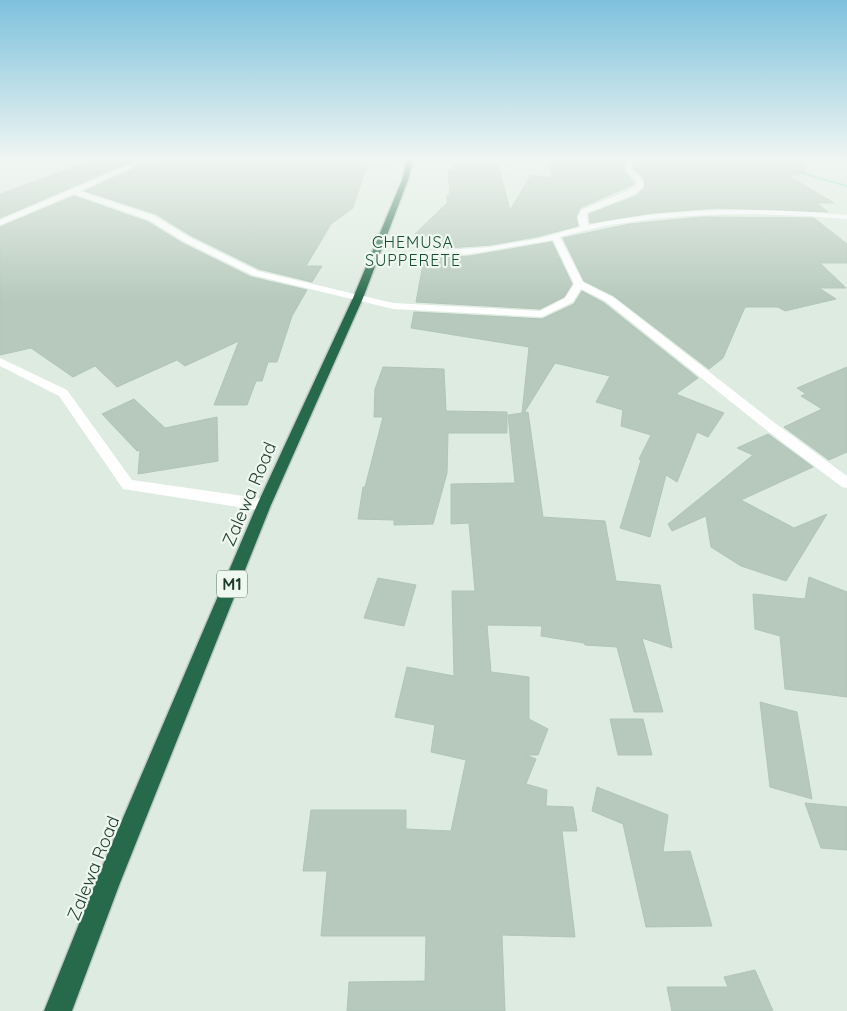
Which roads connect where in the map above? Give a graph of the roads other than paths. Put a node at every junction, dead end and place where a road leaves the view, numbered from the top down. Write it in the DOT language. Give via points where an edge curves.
graph roads {
  1 [pos="37,207"];
  2 [pos="121,207"];
  3 [pos="394,207"];
  4 [pos="596,207"];
  5 [pos="847,216"];
  6 [pos="0,223"];
  7 [pos="585,229"];
  8 [pos="555,236"];
  9 [pos="373,258"];
  10 [pos="579,284"];
  11 [pos="358,298"];
  12 [pos="0,360"];
  13 [pos="847,483"];
  14 [pos="264,505"];
  15 [pos="58,1011"];
  1 -- 6 [label="street"];
  2 -- 11 [label="street" via="152,218 186,239 255,273"];
  3 -- 9 [label="highway, Zalewa Road / M1"];
  4 -- 7 [label="street" via="584,212"];
  5 -- 7 [label="street" via="714,213"];
  7 -- 8 [label="street"];
  8 -- 9 [label="street" via="496,248"];
  8 -- 10 [label="street"];
  9 -- 11 [label="highway, Zalewa Road / M1"];
  10 -- 11 [label="street" via="569,300 542,314 393,306"];
  10 -- 13 [label="street" via="608,299"];
  11 -- 14 [label="highway, Zalewa Road / M1"];
  12 -- 14 [label="street" via="63,393 128,484"];
  14 -- 15 [label="highway, Zalewa Road / M1"];
}
